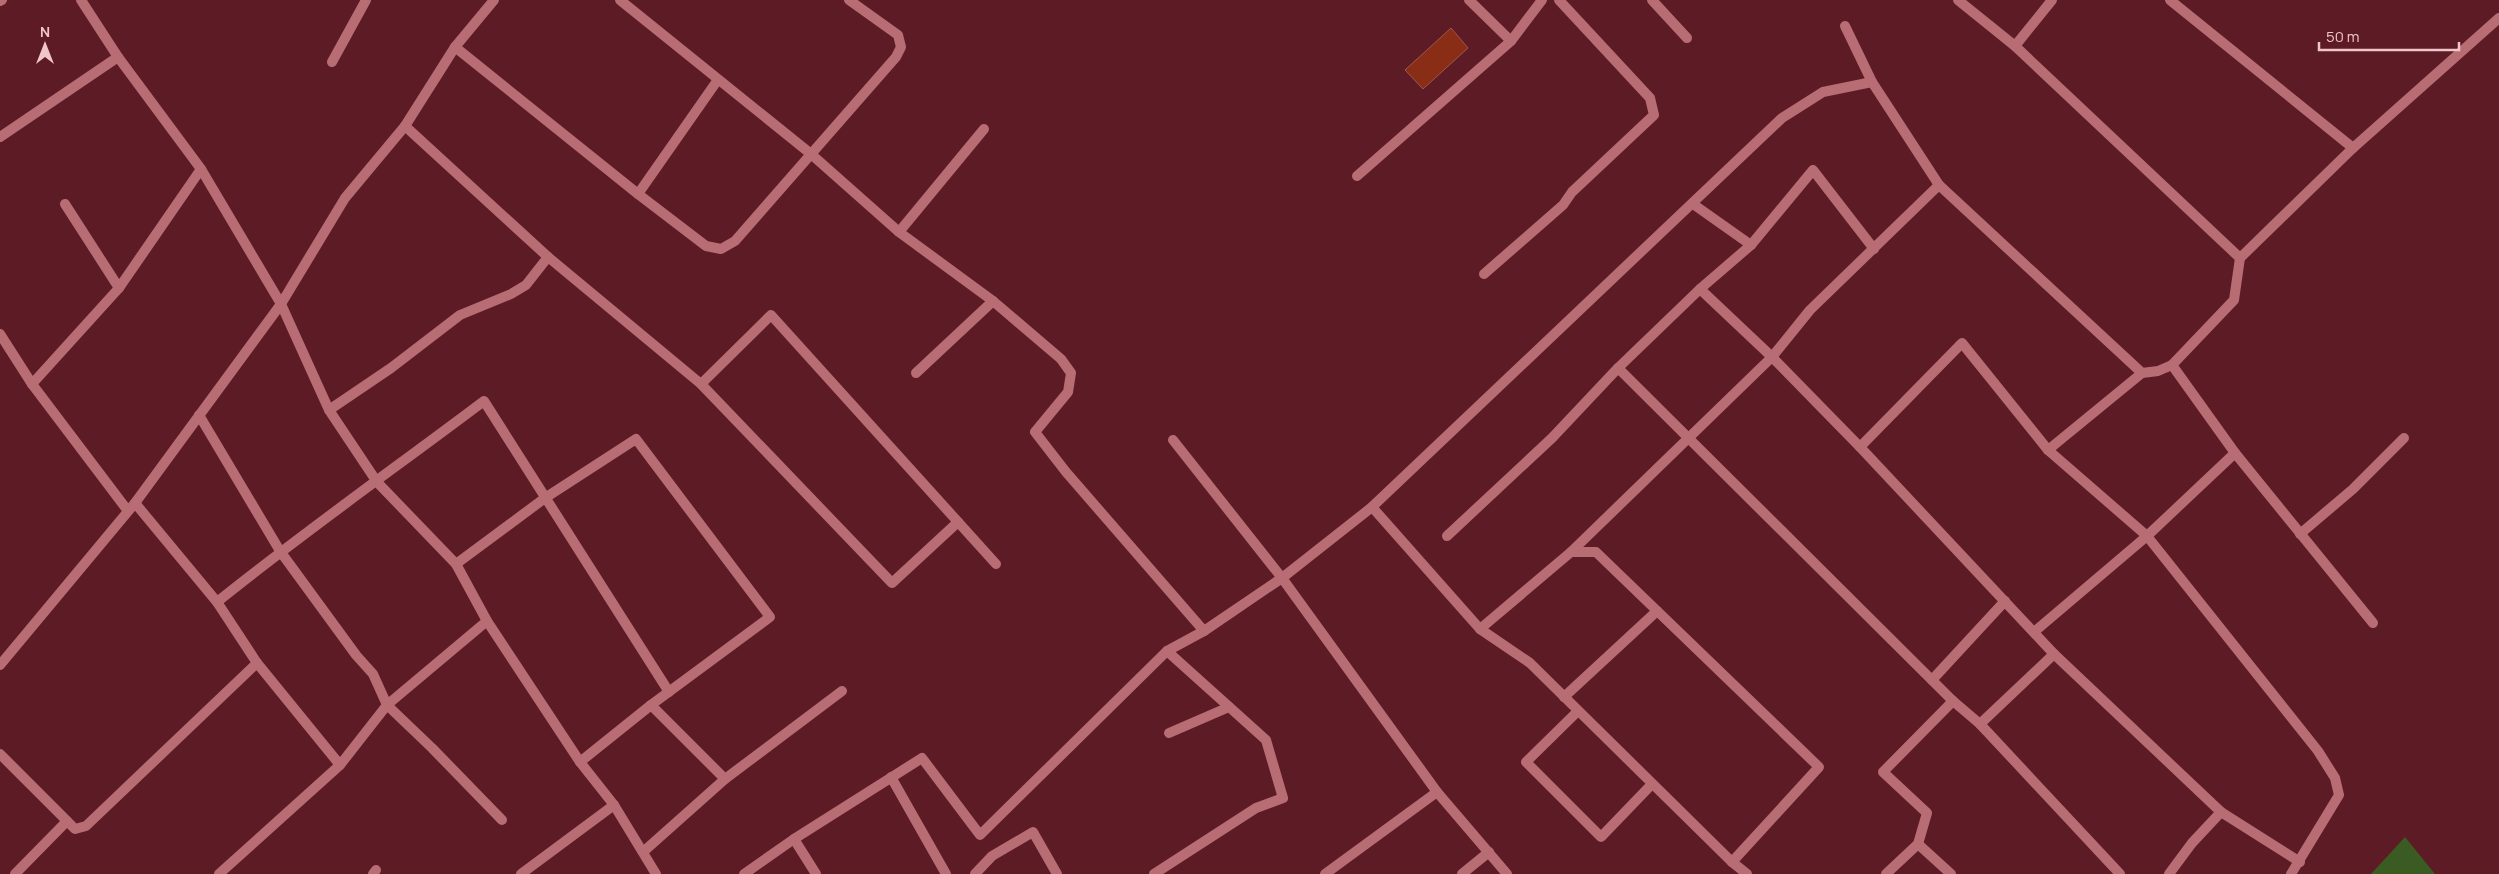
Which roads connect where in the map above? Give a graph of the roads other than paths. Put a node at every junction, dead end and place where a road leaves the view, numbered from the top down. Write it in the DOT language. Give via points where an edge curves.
graph roads {
  1 [pos="81,0"];
  2 [pos="366,0"];
  3 [pos="494,0"];
  4 [pos="620,0"];
  5 [pos="849,0"];
  6 [pos="1469,0"];
  7 [pos="1542,0"];
  8 [pos="1559,0"];
  9 [pos="1652,0"];
  10 [pos="1958,0"];
  11 [pos="2052,0"];
  12 [pos="2170,0"];
  13 [pos="2499,18"];
  14 [pos="1846,26"];
  15 [pos="1687,38"];
  16 [pos="1510,41"];
  17 [pos="2015,46"];
  18 [pos="456,47"];
  19 [pos="118,56"];
  20 [pos="332,62"];
  21 [pos="718,81"];
  22 [pos="1872,82"];
  23 [pos="405,126"];
  24 [pos="984,129"];
  25 [pos="0,137"];
  26 [pos="2353,148"];
  27 [pos="811,154"];
  28 [pos="201,169"];
  29 [pos="1357,176"];
  30 [pos="1939,185"];
  31 [pos="638,194"];
  32 [pos="65,204"];
  33 [pos="1693,204"];
  34 [pos="899,232"];
  35 [pos="1751,245"];
  36 [pos="1874,249"];
  37 [pos="548,257"];
  38 [pos="2240,258"];
  39 [pos="1484,274"];
  40 [pos="119,288"];
  41 [pos="1700,289"];
  42 [pos="993,301"];
  43 [pos="281,304"];
  44 [pos="0,334"];
  45 [pos="1772,357"];
  46 [pos="2172,364"];
  47 [pos="1618,368"];
  48 [pos="916,373"];
  49 [pos="2142,373"];
  50 [pos="32,384"];
  51 [pos="701,384"];
  52 [pos="329,410"];
  53 [pos="199,415"];
  54 [pos="1689,437"];
  55 [pos="2404,438"];
  56 [pos="1173,440"];
  57 [pos="1860,447"];
  58 [pos="2048,450"];
  59 [pos="2235,453"];
  60 [pos="377,482"];
  61 [pos="546,498"];
  62 [pos="135,503"];
  63 [pos="1372,507"];
  64 [pos="128,511"];
  65 [pos="958,522"];
  66 [pos="2300,534"];
  67 [pos="1447,536"];
  68 [pos="2147,536"];
  69 [pos="280,551"];
  70 [pos="1570,552"];
  71 [pos="456,564"];
  72 [pos="996,564"];
  73 [pos="1282,578"];
  74 [pos="2005,601"];
  75 [pos="217,602"];
  76 [pos="1657,611"];
  77 [pos="487,621"];
  78 [pos="2373,623"];
  79 [pos="1480,629"];
  80 [pos="1204,631"];
  81 [pos="2034,632"];
  82 [pos="1167,651"];
  83 [pos="2054,654"];
  84 [pos="257,663"];
  85 [pos="0,665"];
  86 [pos="1932,680"];
  87 [pos="842,691"];
  88 [pos="669,692"];
  89 [pos="1564,697"];
  90 [pos="1953,701"];
  91 [pos="387,705"];
  92 [pos="651,705"];
  93 [pos="1230,707"];
  94 [pos="1578,711"];
  95 [pos="1980,724"];
  96 [pos="1169,733"];
  97 [pos="0,754"];
  98 [pos="580,762"];
  99 [pos="340,765"];
  100 [pos="891,777"];
  101 [pos="725,779"];
  102 [pos="1652,784"];
  103 [pos="1437,792"];
  104 [pos="614,805"];
  105 [pos="2221,812"];
  106 [pos="502,820"];
  107 [pos="67,821"];
  108 [pos="794,839"];
  109 [pos="1918,844"];
  110 [pos="643,852"];
  111 [pos="1489,852"];
  112 [pos="1732,862"];
  113 [pos="2300,862"];
  114 [pos="15,874"];
  115 [pos="219,874"];
  116 [pos="521,874"];
  117 [pos="656,874"];
  118 [pos="744,874"];
  119 [pos="816,874"];
  120 [pos="946,874"];
  121 [pos="976,874"];
  122 [pos="1058,874"];
  123 [pos="1154,874"];
  124 [pos="1324,874"];
  125 [pos="1462,874"];
  126 [pos="1507,874"];
  127 [pos="1747,874"];
  128 [pos="1886,874"];
  129 [pos="1951,874"];
  130 [pos="2120,874"];
  131 [pos="2170,874"];
  132 [pos="2291,874"];
  1 -- 19 [label="street"];
  2 -- 20 [label="street"];
  3 -- 18 [label="street"];
  4 -- 21 [label="street"];
  5 -- 27 [label="street" via="898,35 901,47 896,57"];
  6 -- 16 [label="street"];
  7 -- 16 [label="street"];
  8 -- 39 [label="street" via="1650,98 1654,115 1572,192 1563,205"];
  9 -- 15 [label="street"];
  10 -- 17 [label="street"];
  11 -- 17 [label="street"];
  12 -- 26 [label="street"];
  13 -- 26 [label="street"];
  14 -- 22 [label="street"];
  16 -- 29 [label="street"];
  17 -- 38 [label="street"];
  18 -- 23 [label="street"];
  18 -- 31 [label="street"];
  19 -- 25 [label="street"];
  19 -- 28 [label="street"];
  21 -- 27 [label="street"];
  21 -- 31 [label="street"];
  22 -- 30 [label="street"];
  22 -- 33 [label="street" via="1823,92 1782,118"];
  23 -- 37 [label="street"];
  23 -- 43 [label="street" via="345,198"];
  24 -- 34 [label="street"];
  26 -- 38 [label="street"];
  27 -- 31 [label="street" via="734,241 721,249 706,246"];
  27 -- 34 [label="street"];
  28 -- 40 [label="street"];
  28 -- 43 [label="street"];
  30 -- 36 [label="street"];
  30 -- 49 [label="street"];
  32 -- 40 [label="street"];
  33 -- 35 [label="street"];
  33 -- 63 [label="street"];
  34 -- 42 [label="street"];
  35 -- 36 [label="street" via="1813,170"];
  35 -- 41 [label="street"];
  36 -- 45 [label="street" via="1810,310"];
  37 -- 51 [label="street"];
  37 -- 52 [label="street" via="526,285 460,315"];
  38 -- 46 [label="street" via="2234,300"];
  40 -- 50 [label="street"];
  41 -- 45 [label="street"];
  41 -- 47 [label="street"];
  42 -- 48 [label="street"];
  42 -- 80 [label="street" via="1061,359 1071,373 1068,392 1035,432"];
  43 -- 52 [label="street"];
  43 -- 53 [label="street"];
  44 -- 50 [label="street"];
  45 -- 54 [label="street"];
  45 -- 57 [label="street"];
  46 -- 49 [label="street" via="2158,371"];
  46 -- 59 [label="street"];
  47 -- 54 [label="street"];
  47 -- 67 [label="street" via="1552,438"];
  49 -- 58 [label="street"];
  50 -- 64 [label="street"];
  51 -- 65 [label="street" via="892,583"];
  51 -- 65 [label="street" via="772,315"];
  52 -- 60 [label="street"];
  53 -- 62 [label="street"];
  53 -- 69 [label="street"];
  54 -- 70 [label="street"];
  54 -- 86 [label="street"];
  55 -- 66 [label="street" via="2353,489"];
  56 -- 73 [label="street"];
  57 -- 58 [label="street" via="1962,343"];
  57 -- 74 [label="street"];
  58 -- 68 [label="street"];
  59 -- 66 [label="street"];
  59 -- 68 [label="street"];
  60 -- 61 [label="street" via="484,401"];
  60 -- 69 [label="street"];
  60 -- 71 [label="street"];
  61 -- 71 [label="street"];
  61 -- 88 [label="street"];
  61 -- 88 [label="street" via="636,438 770,617"];
  62 -- 64 [label="street"];
  62 -- 75 [label="street"];
  63 -- 73 [label="street"];
  63 -- 79 [label="street"];
  64 -- 85 [label="street"];
  65 -- 72 [label="street"];
  66 -- 78 [label="street"];
  68 -- 81 [label="street"];
  68 -- 113 [label="street" via="2336,778 2339,796"];
  69 -- 75 [label="street"];
  69 -- 91 [label="street" via="373,674"];
  70 -- 76 [label="street" via="1596,552"];
  70 -- 79 [label="street"];
  71 -- 77 [label="street"];
  73 -- 80 [label="street"];
  73 -- 103 [label="street"];
  74 -- 81 [label="street"];
  74 -- 86 [label="street"];
  75 -- 84 [label="street"];
  76 -- 89 [label="street"];
  76 -- 112 [label="street" via="1819,767"];
  77 -- 91 [label="street"];
  77 -- 98 [label="street"];
  79 -- 89 [label="street" via="1530,663"];
  80 -- 82 [label="street"];
  81 -- 83 [label="street"];
  82 -- 93 [label="street"];
  82 -- 100 [label="street" via="980,835 922,758"];
  83 -- 95 [label="street"];
  83 -- 105 [label="street"];
  84 -- 99 [label="street"];
  84 -- 107 [label="street" via="86,826 74,829"];
  86 -- 90 [label="street"];
  87 -- 101 [label="street"];
  88 -- 92 [label="street"];
  89 -- 94 [label="street"];
  90 -- 95 [label="street"];
  90 -- 109 [label="street" via="1883,772 1927,813"];
  91 -- 99 [label="street"];
  91 -- 106 [label="street"];
  92 -- 98 [label="street"];
  92 -- 101 [label="street"];
  93 -- 96 [label="street"];
  93 -- 123 [label="street" via="1266,740 1283,798 1256,808"];
  94 -- 102 [label="street"];
  94 -- 102 [label="street" via="1526,762 1600,837"];
  95 -- 130 [label="street"];
  97 -- 107 [label="street"];
  98 -- 104 [label="street"];
  99 -- 115 [label="street"];
  100 -- 108 [label="street"];
  100 -- 120 [label="street"];
  101 -- 110 [label="street"];
  102 -- 112 [label="street"];
  103 -- 111 [label="street"];
  103 -- 124 [label="street"];
  104 -- 110 [label="street"];
  104 -- 116 [label="street"];
  105 -- 113 [label="street"];
  105 -- 131 [label="street" via="2192,843"];
  107 -- 114 [label="street"];
  108 -- 118 [label="street"];
  108 -- 119 [label="street"];
  109 -- 128 [label="street"];
  109 -- 129 [label="street"];
  110 -- 117 [label="street"];
  111 -- 125 [label="street"];
  111 -- 126 [label="street"];
  112 -- 127 [label="street"];
  113 -- 132 [label="street"];
  121 -- 122 [label="street" via="992,856 1033,832"];
}
